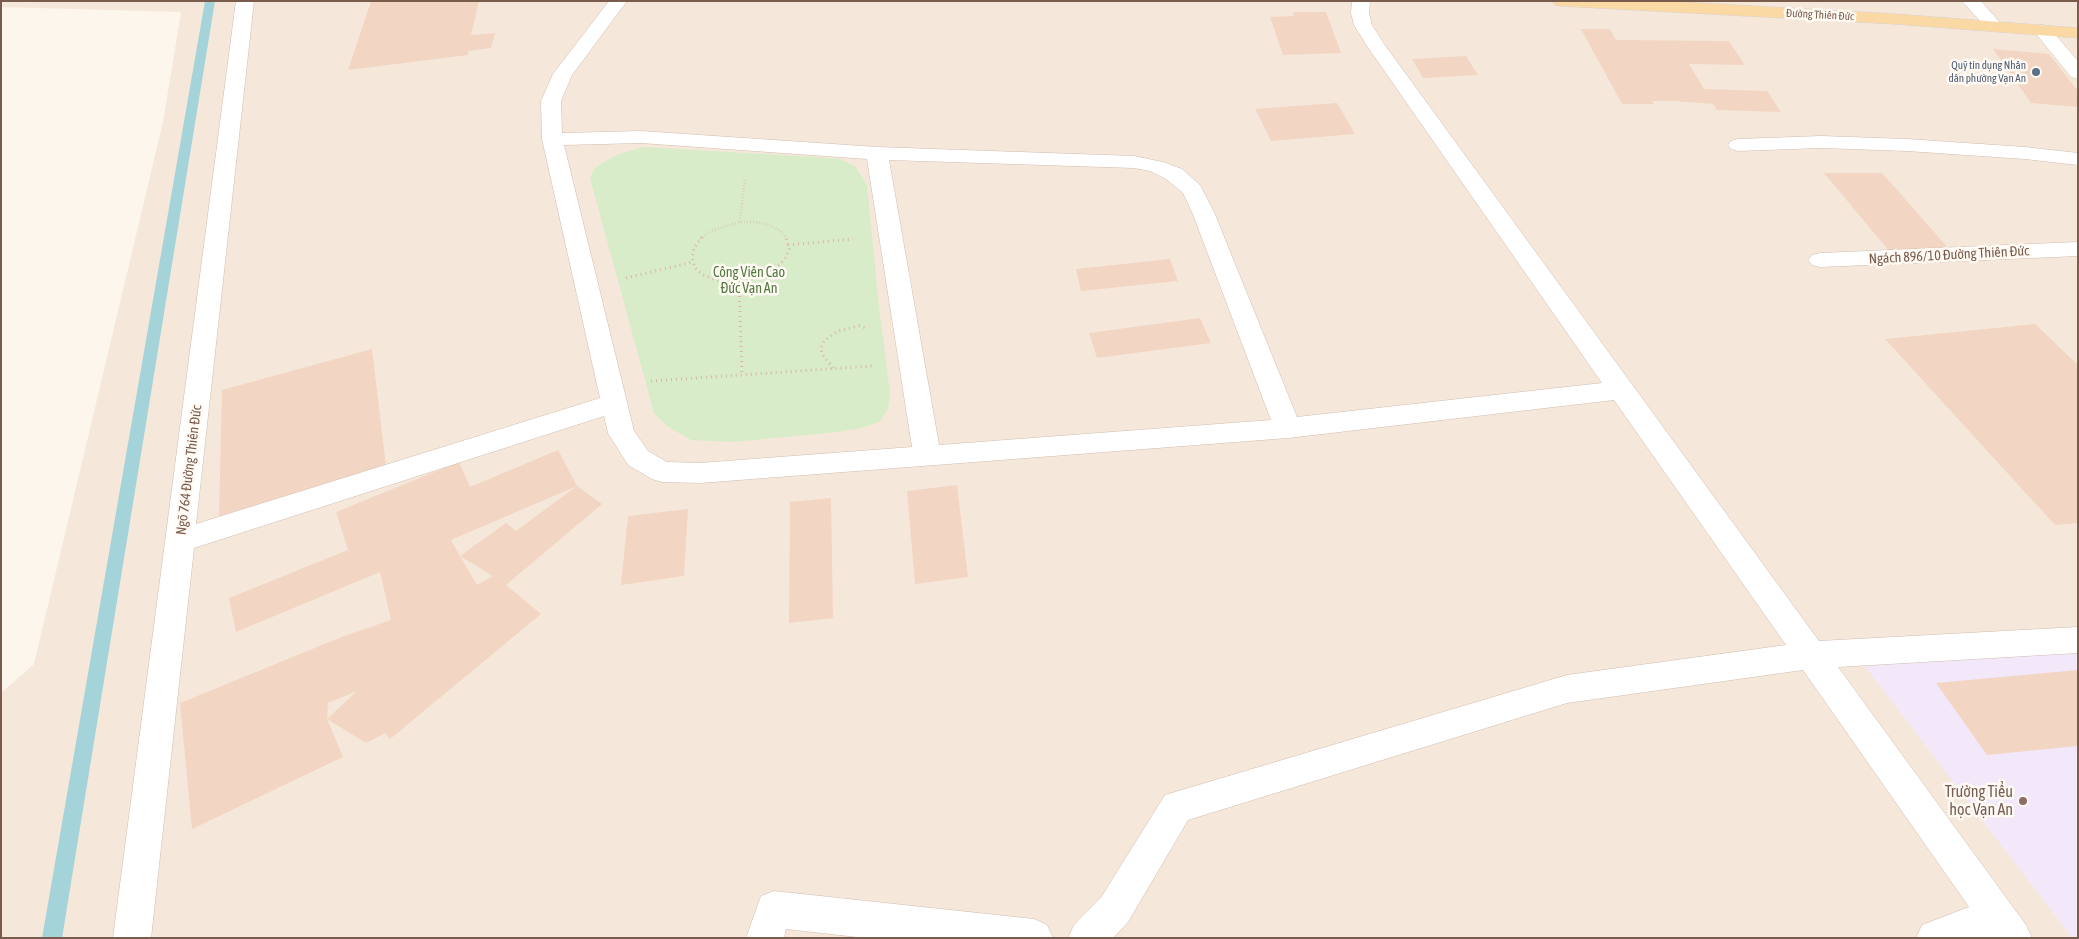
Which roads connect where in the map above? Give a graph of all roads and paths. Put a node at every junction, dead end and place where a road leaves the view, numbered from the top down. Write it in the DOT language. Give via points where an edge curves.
graph roads {
  1 [pos="245,1"];
  2 [pos="618,1"];
  3 [pos="1361,1"];
  4 [pos="1561,1"];
  5 [pos="1971,1"];
  6 [pos="1994,26"];
  7 [pos="2042,30"];
  8 [pos="2078,33"];
  9 [pos="2078,73"];
  10 [pos="552,139"];
  11 [pos="1738,146"];
  12 [pos="878,153"];
  13 [pos="2078,160"];
  14 [pos="745,175"];
  15 [pos="740,222"];
  16 [pos="857,239"];
  17 [pos="788,245"];
  18 [pos="2078,249"];
  19 [pos="1820,260"];
  20 [pos="693,262"];
  21 [pos="622,279"];
  22 [pos="739,281"];
  23 [pos="872,331"];
  24 [pos="881,365"];
  25 [pos="834,368"];
  26 [pos="742,374"];
  27 [pos="650,381"];
  28 [pos="1621,390"];
  29 [pos="614,402"];
  30 [pos="1288,428"];
  31 [pos="927,456"];
  32 [pos="180,541"];
  33 [pos="2078,640"];
  34 [pos="1812,655"];
  35 [pos="2005,927"];
  36 [pos="132,938"];
  37 [pos="765,938"];
  38 [pos="1034,938"];
  39 [pos="1087,938"];
  40 [pos="1935,938"];
  1 -- 32 [label="street, Ngõ 764 Đường Thiên Đức"];
  2 -- 10 [label="street" via="563,74 551,101"];
  3 -- 28 [label="street" via="1364,26 1376,46"];
  4 -- 6 [label="main road, Đường Thiên Đức"];
  5 -- 6 [label="street"];
  6 -- 7 [label="main road, Đường Thiên Đức"];
  7 -- 8 [label="main road, Đường Thiên Đức"];
  7 -- 9 [label="street"];
  10 -- 12 [label="street" via="641,136"];
  10 -- 29 [label="street"];
  11 -- 13 [label="street" via="1821,142 1907,145"];
  12 -- 30 [label="street" via="1134,162 1174,174 1192,190 1203,212"];
  12 -- 31 [label="street"];
  14 -- 15 [label="path"];
  15 -- 17 [label="path" via="755,222 781,230"];
  15 -- 20 [label="path" via="711,231 700,240 694,248"];
  16 -- 17 [label="path"];
  17 -- 22 [label="path" via="785,259 776,268 763,276"];
  18 -- 19 [label="street, Ngách 896/10 Đường Thiên Đức"];
  20 -- 21 [label="path"];
  20 -- 22 [label="path" via="703,275 716,280"];
  22 -- 26 [label="path"];
  23 -- 25 [label="path" via="850,327 824,341 822,354"];
  24 -- 25 [label="path"];
  25 -- 26 [label="path"];
  26 -- 27 [label="path"];
  28 -- 30 [label="street"];
  28 -- 34 [label="street"];
  29 -- 31 [label="street" via="621,433 638,458 662,472 700,473"];
  29 -- 32 [label="street"];
  30 -- 31 [label="street"];
  32 -- 36 [label="street, Ngõ 764 Đường Thiên Đức"];
  33 -- 34 [label="street"];
  34 -- 35 [label="street"];
  34 -- 39 [label="street" via="1567,689 1177,806 1115,909"];
  35 -- 40 [label="street"];
  37 -- 38 [label="street" via="774,909"];
}
